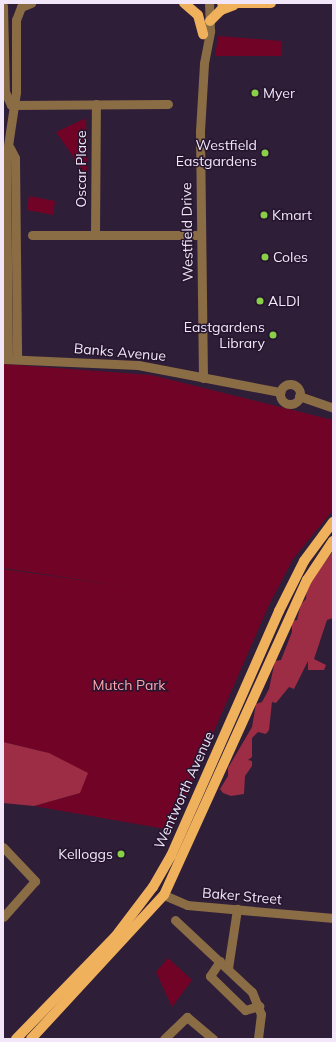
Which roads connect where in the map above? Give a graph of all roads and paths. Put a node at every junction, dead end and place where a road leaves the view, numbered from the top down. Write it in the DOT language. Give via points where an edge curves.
graph roads {
  1 [pos="31,3"];
  2 [pos="184,3"];
  3 [pos="204,3"];
  4 [pos="209,3"];
  5 [pos="222,3"];
  6 [pos="271,3"];
  7 [pos="238,4"];
  8 [pos="3,6"];
  9 [pos="210,21"];
  10 [pos="203,34"];
  11 [pos="204,63"];
  12 [pos="96,104"];
  13 [pos="168,104"];
  14 [pos="11,105"];
  15 [pos="95,235"];
  16 [pos="201,235"];
  17 [pos="8,236"];
  18 [pos="9,359"];
  19 [pos="202,378"];
  20 [pos="280,392"];
  21 [pos="299,396"];
  22 [pos="333,408"];
  23 [pos="333,522"];
  24 [pos="333,541"];
  25 [pos="3,847"];
  26 [pos="153,887"];
  27 [pos="164,895"];
  28 [pos="237,909"];
  29 [pos="3,917"];
  30 [pos="333,918"];
  31 [pos="176,920"];
  32 [pos="220,961"];
  33 [pos="228,968"];
  34 [pos="259,1006"];
  35 [pos="16,1039"];
  36 [pos="31,1039"];
  37 [pos="164,1039"];
  38 [pos="213,1039"];
  39 [pos="258,1039"];
  1 -- 14 [label="street" via="22,7 16,20 16,92"];
  2 -- 10 [label="main road" via="198,15"];
  3 -- 10 [label="street, Westfield Drive"];
  4 -- 9 [label="street, Westfield Drive"];
  5 -- 7 [label="main road"];
  6 -- 7 [label="main road"];
  7 -- 9 [label="main road" via="221,10"];
  8 -- 14 [label="street" via="5,92"];
  9 -- 11 [label="street, Westfield Drive"];
  10 -- 11 [label="street, Westfield Drive"];
  11 -- 16 [label="street, Westfield Drive"];
  12 -- 13 [label="street"];
  12 -- 14 [label="street"];
  12 -- 15 [label="street, Oscar Place"];
  14 -- 17 [label="street" via="10,148 6,160"];
  15 -- 16 [label="street"];
  15 -- 17 [label="street"];
  16 -- 19 [label="street, Westfield Drive"];
  17 -- 18 [label="street"];
  18 -- 19 [label="street, Banks Avenue" via="138,365"];
  19 -- 20 [label="street, Banks Avenue"];
  20 -- 21 [label="street" via="290,384 297,388"];
  20 -- 21 [label="street" via="286,404 295,403"];
  21 -- 22 [label="street"];
  23 -- 26 [label="main road, Wentworth Avenue" via="304,561 279,611 173,851"];
  24 -- 27 [label="main road, Wentworth Avenue" via="306,580"];
  25 -- 29 [label="street" via="34,876 34,886"];
  26 -- 27 [label="main road, Baker Street"];
  26 -- 35 [label="main road, Wentworth Avenue" via="115,937"];
  27 -- 28 [label="street, Baker Street" via="187,905"];
  27 -- 36 [label="main road, Wentworth Avenue"];
  28 -- 30 [label="street, Baker Street"];
  28 -- 33 [label="street"];
  31 -- 32 [label="street"];
  32 -- 33 [label="street"];
  32 -- 34 [label="street" via="210,976 246,1010"];
  33 -- 34 [label="street" via="252,992"];
  34 -- 39 [label="street"];
  37 -- 38 [label="street" via="187,1017"];
}
